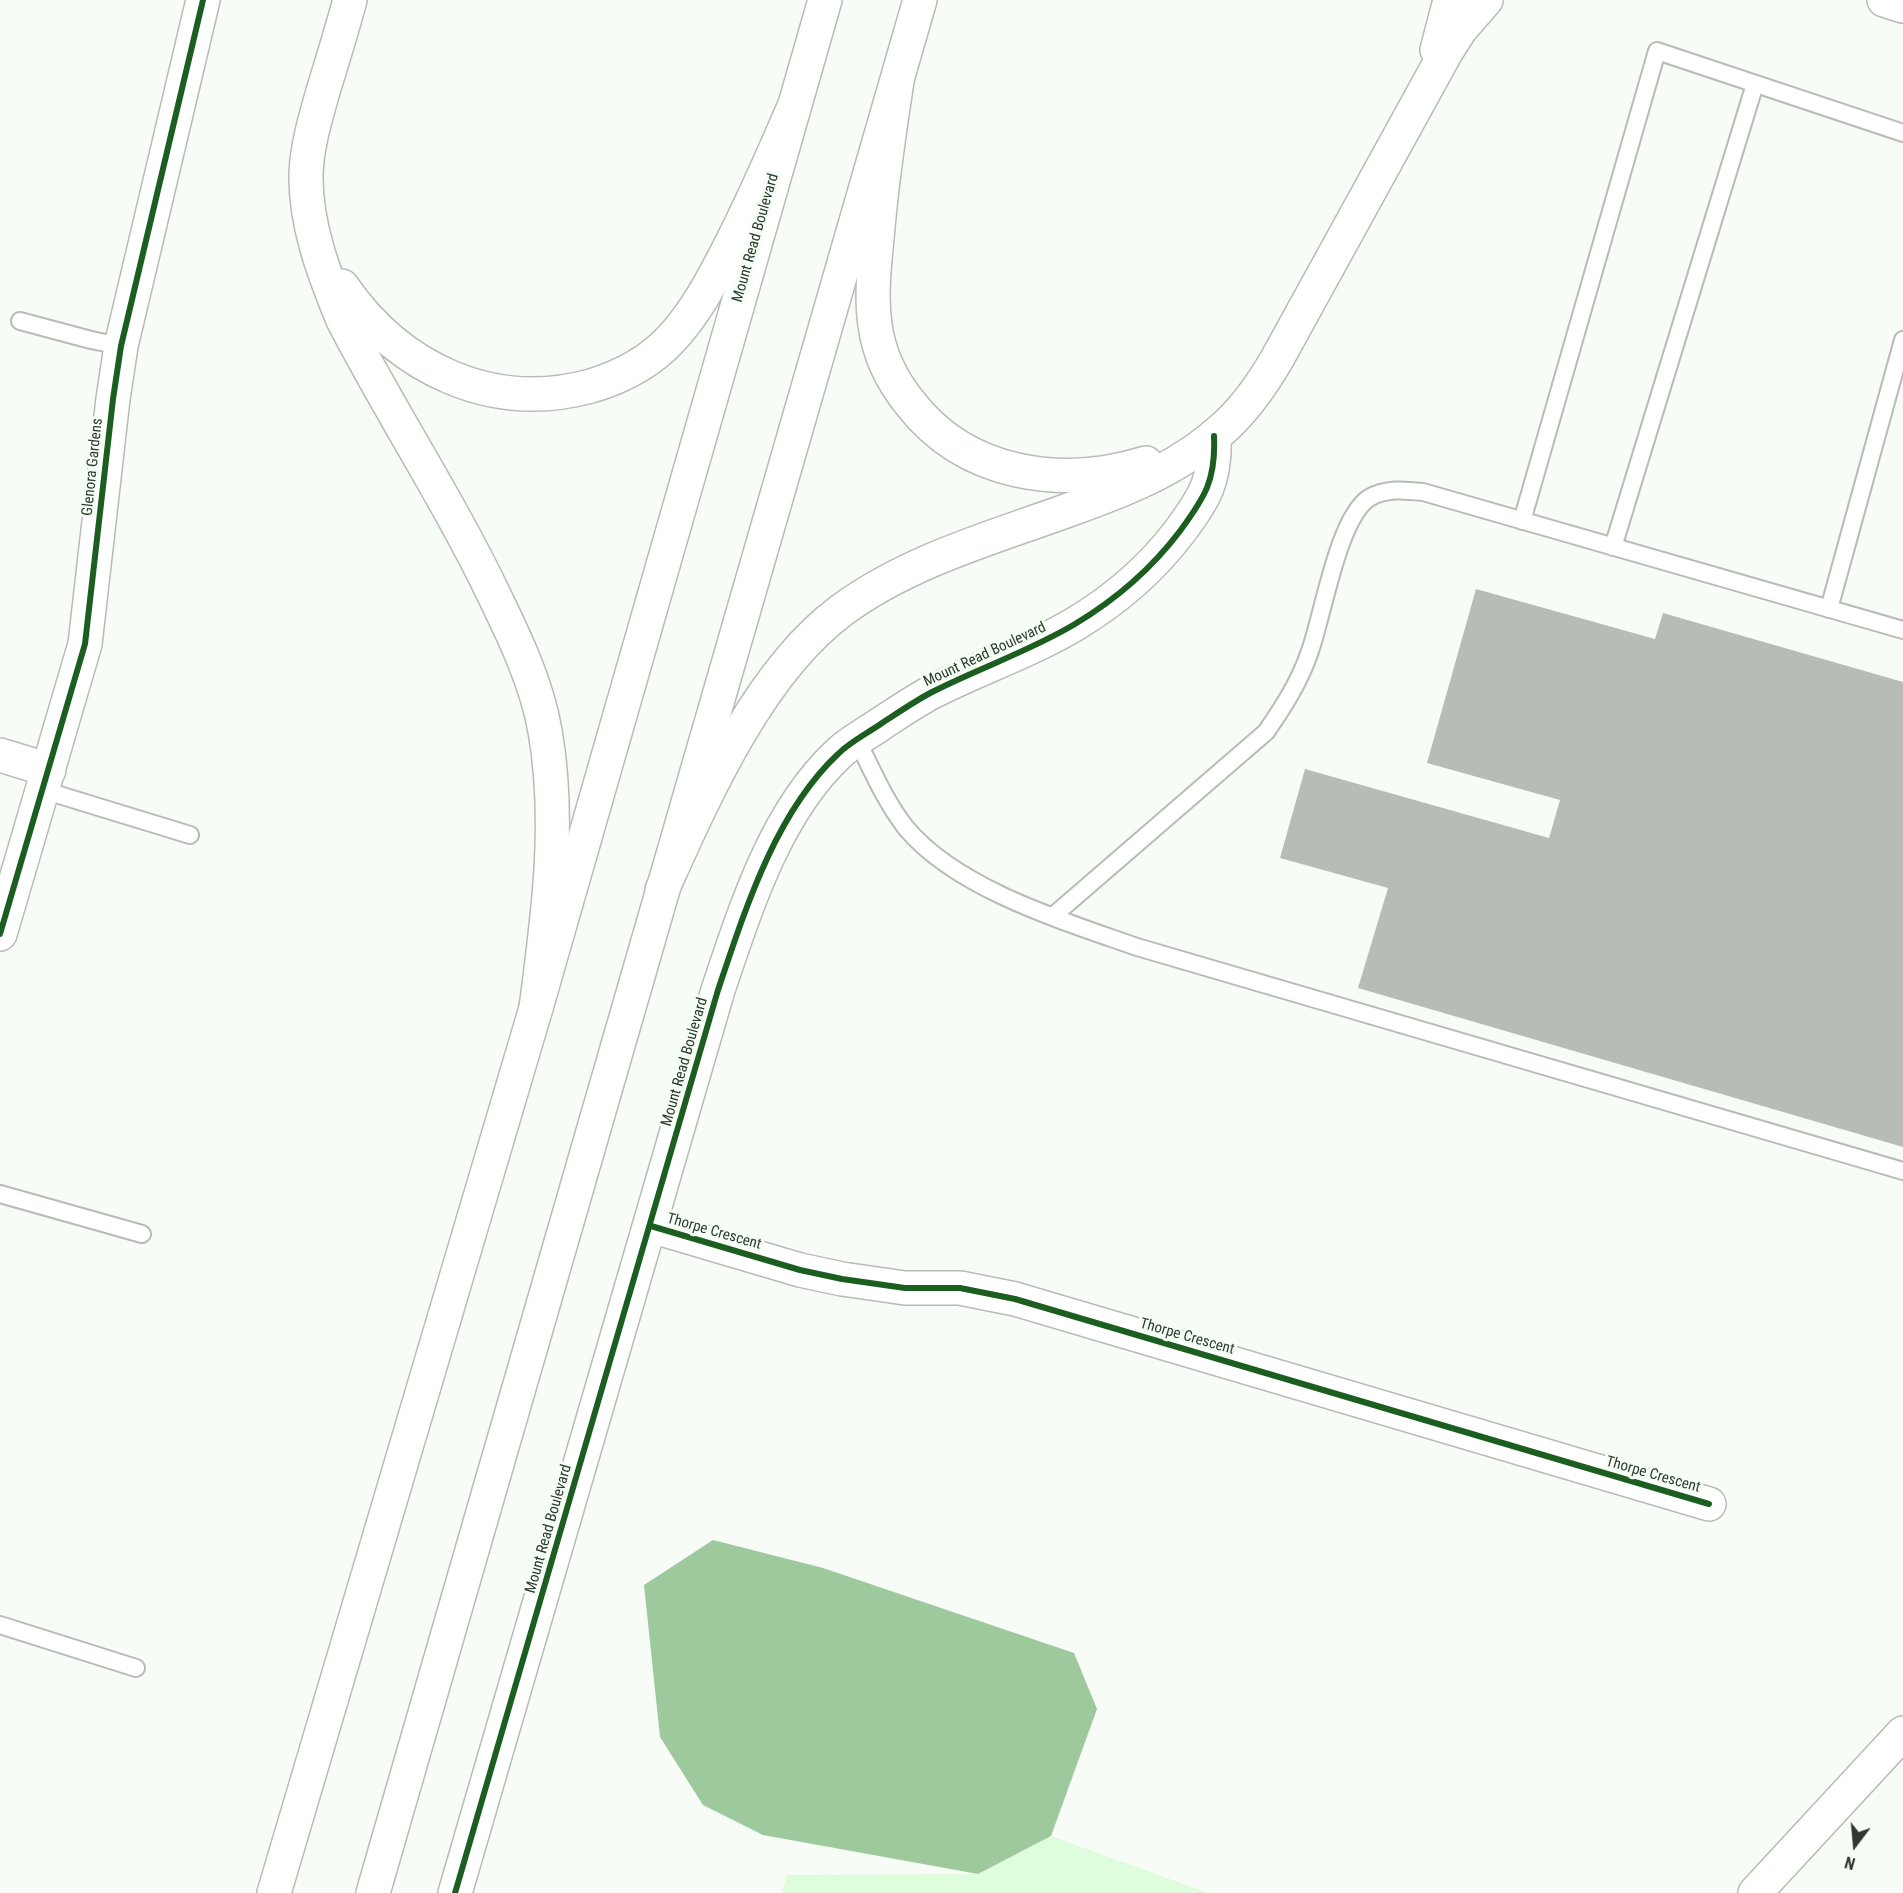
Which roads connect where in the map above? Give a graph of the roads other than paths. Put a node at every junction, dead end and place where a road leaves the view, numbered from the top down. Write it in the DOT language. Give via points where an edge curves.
graph roads {
  1 [pos="203,0"];
  2 [pos="350,0"];
  3 [pos="825,0"];
  4 [pos="920,0"];
  5 [pos="1450,0"];
  6 [pos="1486,0"];
  7 [pos="1884,0"];
  8 [pos="1903,6"];
  9 [pos="897,81"];
  10 [pos="1755,84"];
  11 [pos="1421,94"];
  12 [pos="793,109"];
  13 [pos="1903,133"];
  14 [pos="316,240"];
  15 [pos="20,321"];
  16 [pos="1903,340"];
  17 [pos="121,346"];
  18 [pos="1214,436"];
  19 [pos="1522,521"];
  20 [pos="1613,547"];
  21 [pos="1829,609"];
  22 [pos="1903,630"];
  23 [pos="857,740"];
  24 [pos="0,755"];
  25 [pos="46,780"];
  26 [pos="190,835"];
  27 [pos="662,890"];
  28 [pos="1053,916"];
  29 [pos="0,934"];
  30 [pos="536,1008"];
  31 [pos="1903,1171"];
  32 [pos="0,1194"];
  33 [pos="651,1226"];
  34 [pos="142,1234"];
  35 [pos="1709,1504"];
  36 [pos="0,1625"];
  37 [pos="136,1668"];
  38 [pos="1903,1733"];
  39 [pos="274,1893"];
  40 [pos="373,1893"];
  41 [pos="455,1893"];
  42 [pos="1755,1893"];
  1 -- 17 [label="main road, Glenora Gardens"];
  2 -- 14 [label="main road" via="308,154 306,189"];
  3 -- 12 [label="main road, Mount Read Boulevard"];
  4 -- 9 [label="main road"];
  5 -- 11 [label="main road" via="1443,35"];
  6 -- 11 [label="main road" via="1460,30"];
  7 -- 8 [label="main road"];
  9 -- 18 [label="main road" via="879,209 875,327 885,363 918,414 951,442 984,461 1044,476 1086,476 1130,468 1171,456"];
  9 -- 27 [label="main road"];
  10 -- 13 [label="lane"];
  10 -- 19 [label="lane" via="1657,51"];
  10 -- 20 [label="lane"];
  11 -- 18 [label="main road" via="1277,359 1245,406"];
  12 -- 14 [label="main road" via="739,229 683,325 643,362 606,382 546,394 505,393 444,376 408,354 376,327 333,274"];
  12 -- 30 [label="main road, Mount Read Boulevard"];
  14 -- 30 [label="main road" via="343,320 482,569 514,638 538,705 549,755 552,813 548,900"];
  15 -- 17 [label="lane"];
  16 -- 21 [label="lane"];
  17 -- 25 [label="main road, Glenora Gardens" via="85,644"];
  18 -- 23 [label="main road, Mount Read Boulevard" via="1213,473 1200,503 1159,557 1128,585 1076,624 931,693"];
  18 -- 27 [label="main road" via="1179,462 1142,482 905,573 825,624 796,651 759,702 705,799"];
  19 -- 20 [label="lane"];
  19 -- 28 [label="lane" via="1423,492 1384,491 1368,499 1353,515 1343,537 1300,676 1266,732"];
  20 -- 21 [label="lane"];
  21 -- 22 [label="lane"];
  23 -- 28 [label="lane" via="890,806 928,850 980,884"];
  23 -- 33 [label="main road, Mount Read Boulevard" via="840,751 811,783 760,877 718,990"];
  24 -- 25 [label="main road"];
  25 -- 26 [label="lane"];
  25 -- 29 [label="main road, Glenora Gardens"];
  27 -- 40 [label="main road"];
  28 -- 31 [label="lane" via="1137,947"];
  30 -- 39 [label="main road, Mount Read Boulevard"];
  32 -- 34 [label="lane"];
  33 -- 35 [label="main road, Thorpe Crescent" via="842,1279 905,1288 960,1288 1015,1299"];
  33 -- 41 [label="main road, Mount Read Boulevard"];
  36 -- 37 [label="lane"];
  38 -- 42 [label="main road"];
}
